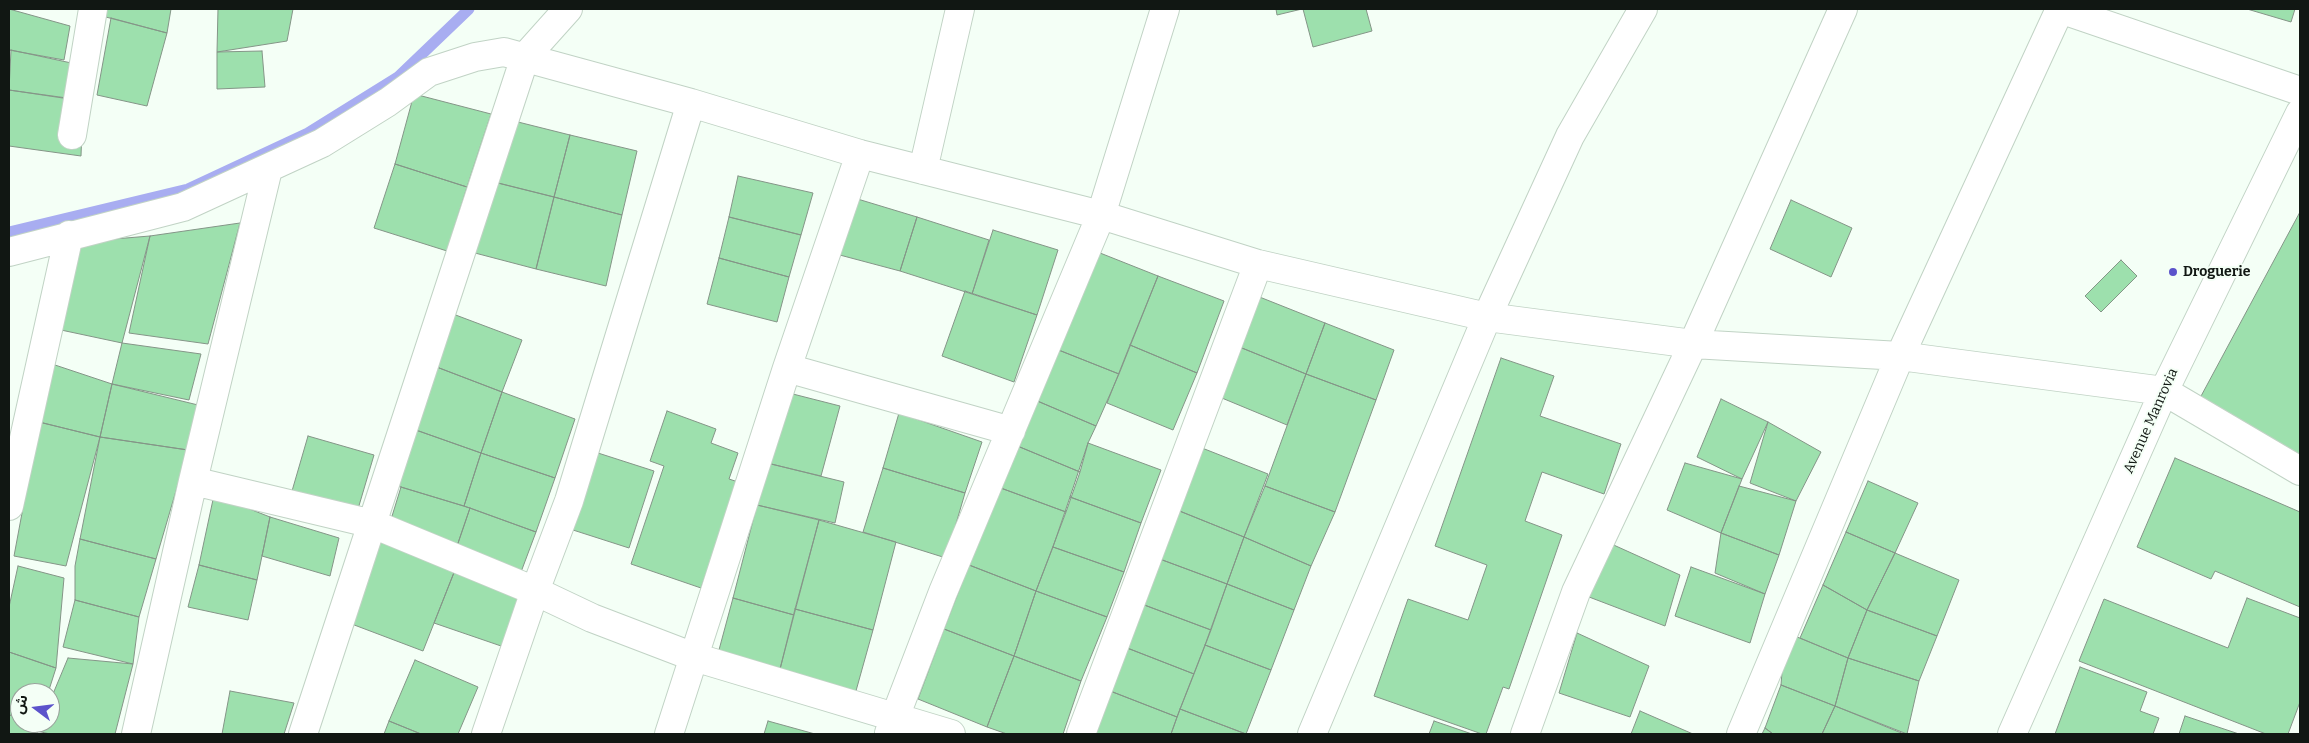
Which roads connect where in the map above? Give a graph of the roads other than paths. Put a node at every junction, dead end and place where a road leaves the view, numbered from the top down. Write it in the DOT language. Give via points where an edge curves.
graph roads {
  1 [pos="93,9"];
  2 [pos="568,9"];
  3 [pos="960,9"];
  4 [pos="1165,9"];
  5 [pos="1643,9"];
  6 [pos="1843,9"];
  7 [pos="2060,9"];
  8 [pos="525,57"];
  9 [pos="2300,91"];
  10 [pos="691,103"];
  11 [pos="2300,113"];
  12 [pos="72,135"];
  13 [pos="860,154"];
  14 [pos="268,169"];
  15 [pos="923,170"];
  16 [pos="1101,215"];
  17 [pos="69,235"];
  18 [pos="9,252"];
  19 [pos="1258,264"];
  20 [pos="1487,317"];
  21 [pos="1693,344"];
  22 [pos="1900,356"];
  23 [pos="787,368"];
  24 [pos="2164,391"];
  25 [pos="1011,431"];
  26 [pos="2300,471"];
  27 [pos="193,481"];
  28 [pos="9,506"];
  29 [pos="373,524"];
  30 [pos="535,591"];
  31 [pos="694,657"];
  32 [pos="892,726"];
  33 [pos="136,734"];
  34 [pos="303,734"];
  35 [pos="486,734"];
  36 [pos="669,734"];
  37 [pos="950,734"];
  38 [pos="1081,734"];
  39 [pos="1312,734"];
  40 [pos="1525,734"];
  41 [pos="1741,734"];
  42 [pos="2012,734"];
  1 -- 12 [label="street"];
  2 -- 8 [label="street"];
  3 -- 15 [label="street"];
  4 -- 16 [label="street"];
  5 -- 20 [label="street" via="1570,136"];
  6 -- 21 [label="street"];
  7 -- 9 [label="street"];
  7 -- 22 [label="street"];
  8 -- 10 [label="street"];
  8 -- 14 [label="street" via="504,52 475,57 429,72 322,143"];
  8 -- 29 [label="street"];
  10 -- 13 [label="street"];
  10 -- 30 [label="street" via="569,501"];
  11 -- 24 [label="street, Avenue Manrovia"];
  13 -- 15 [label="street"];
  13 -- 23 [label="street"];
  14 -- 17 [label="street" via="184,207"];
  14 -- 27 [label="street"];
  15 -- 16 [label="street"];
  16 -- 19 [label="street"];
  16 -- 25 [label="street"];
  17 -- 18 [label="street"];
  17 -- 28 [label="street"];
  19 -- 20 [label="street"];
  19 -- 38 [label="street"];
  20 -- 21 [label="street"];
  20 -- 39 [label="street"];
  21 -- 22 [label="street"];
  21 -- 40 [label="street" via="1576,592"];
  22 -- 24 [label="street"];
  22 -- 41 [label="street"];
  23 -- 25 [label="street"];
  23 -- 31 [label="street"];
  24 -- 26 [label="street"];
  24 -- 42 [label="street, Avenue Manrovia"];
  25 -- 32 [label="street" via="943,592"];
  27 -- 29 [label="street"];
  27 -- 33 [label="street"];
  29 -- 30 [label="street"];
  29 -- 34 [label="street"];
  30 -- 31 [label="street" via="592,618"];
  30 -- 35 [label="street"];
  31 -- 32 [label="street"];
  31 -- 36 [label="street"];
  32 -- 37 [label="street"];
}
